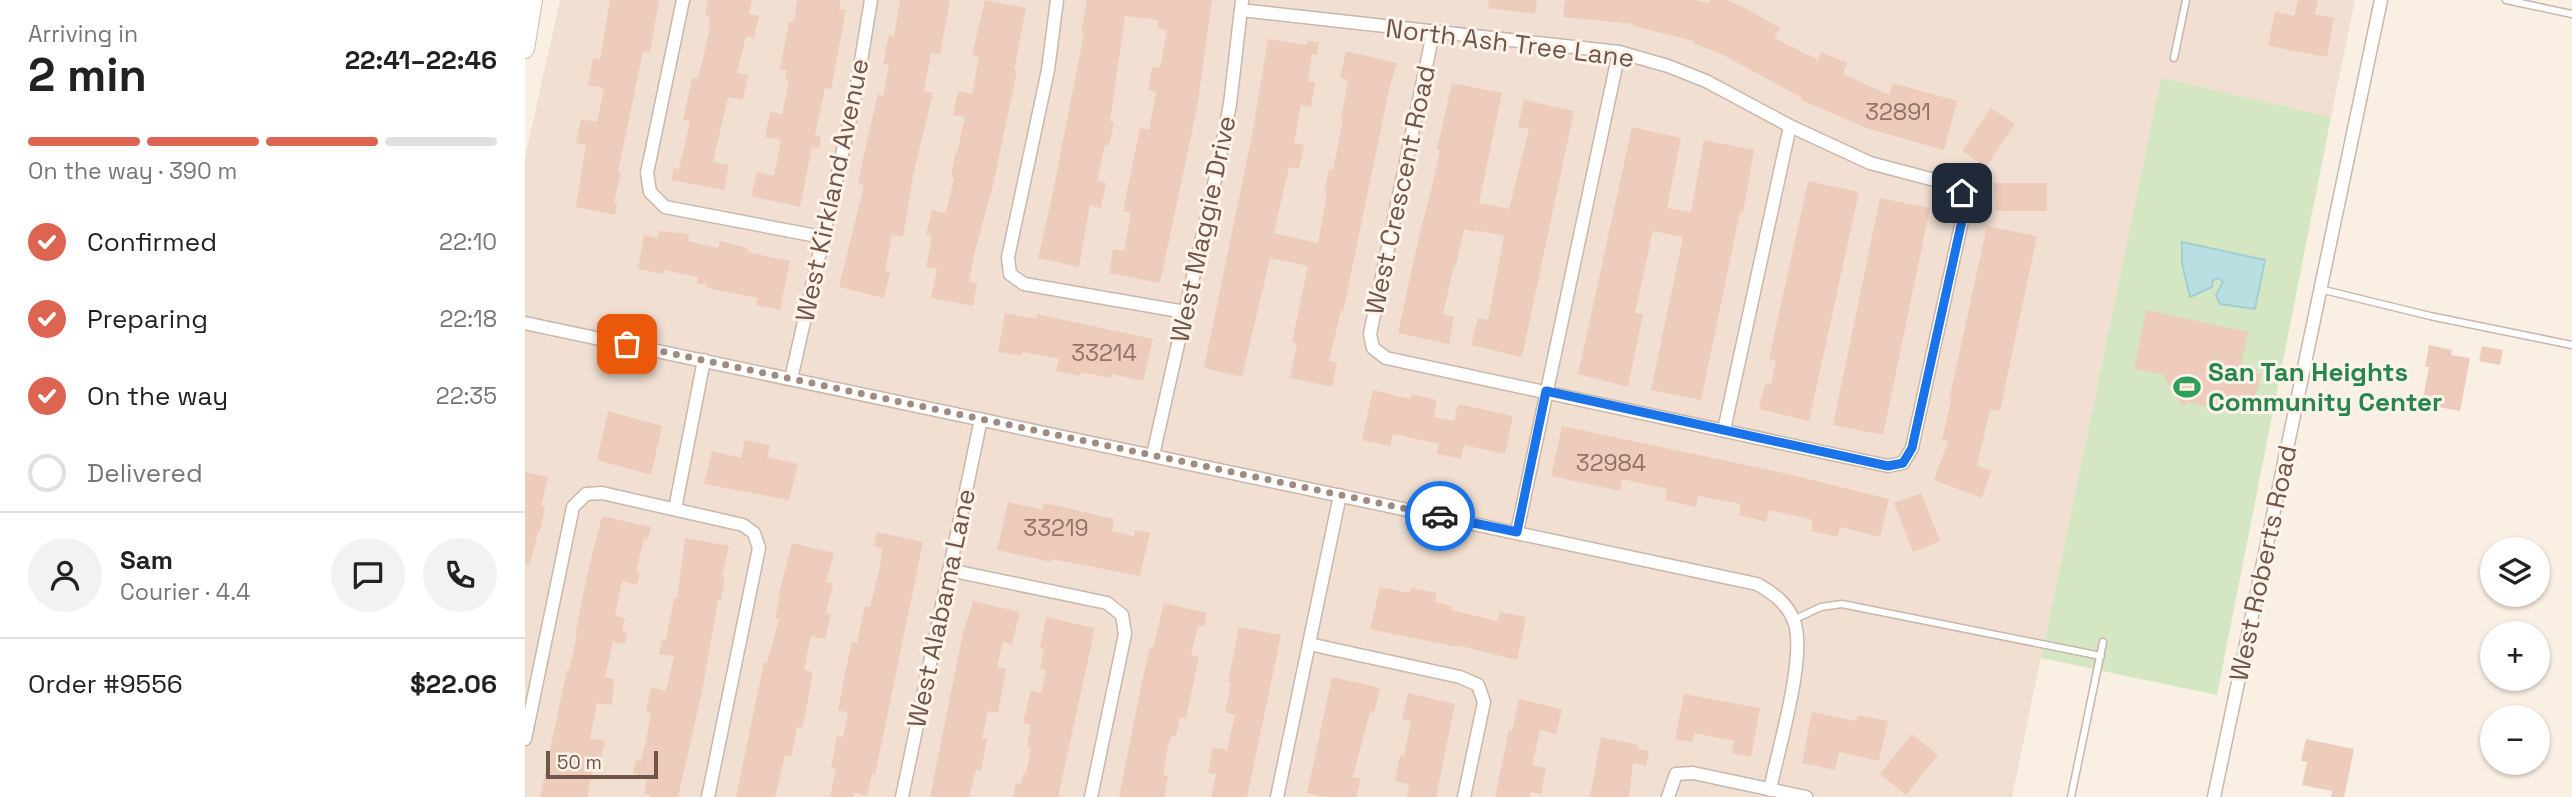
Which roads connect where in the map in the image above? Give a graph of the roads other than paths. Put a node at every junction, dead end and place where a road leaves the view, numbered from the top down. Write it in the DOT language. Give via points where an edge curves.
graph roads {
  1 [pos="534,0"];
  2 [pos="683,0"];
  3 [pos="871,0"];
  4 [pos="1057,0"];
  5 [pos="2186,0"];
  6 [pos="2381,0"];
  7 [pos="2506,0"];
  8 [pos="1241,5"];
  9 [pos="2572,14"];
  10 [pos="1433,33"];
  11 [pos="525,48"];
  12 [pos="1619,52"];
  13 [pos="2174,58"];
  14 [pos="1790,126"];
  15 [pos="822,237"];
  16 [pos="2320,289"];
  17 [pos="1185,312"];
  18 [pos="525,323"];
  19 [pos="2572,345"];
  20 [pos="704,360"];
  21 [pos="791,379"];
  22 [pos="1546,391"];
  23 [pos="981,419"];
  24 [pos="1724,430"];
  25 [pos="1153,455"];
  26 [pos="1340,495"];
  27 [pos="675,509"];
  28 [pos="1517,532"];
  29 [pos="949,570"];
  30 [pos="1793,620"];
  31 [pos="2103,642"];
  32 [pos="1309,644"];
  33 [pos="2101,656"];
  34 [pos="525,739"];
  35 [pos="1770,790"];
  36 [pos="708,797"];
  37 [pos="902,797"];
  38 [pos="1090,797"];
  39 [pos="1277,797"];
  40 [pos="1464,797"];
  41 [pos="1668,797"];
  42 [pos="1806,797"];
  43 [pos="2071,797"];
  44 [pos="2214,797"];
  1 -- 11 [label="street"];
  2 -- 15 [label="street" via="647,173 650,192 665,207"];
  3 -- 15 [label="street, West Kirkland Avenue" via="855,97"];
  4 -- 17 [label="street" via="1048,70 1008,257 1010,274 1024,284"];
  5 -- 13 [label="lane"];
  6 -- 16 [label="street, West Roberts Road"];
  7 -- 9 [label="lane"];
  8 -- 10 [label="street, North Ash Tree Lane"];
  8 -- 17 [label="street, West Maggie Drive" via="1227,118"];
  10 -- 12 [label="street, North Ash Tree Lane"];
  10 -- 22 [label="street, West Crescent Road" via="1370,334 1373,348 1386,358"];
  12 -- 14 [label="street, North Ash Tree Lane" via="1706,81"];
  12 -- 22 [label="street"];
  14 -- 24 [label="street"];
  14 -- 24 [label="street, North Ash Tree Lane" via="1870,163 1946,183 1962,193 1965,207 1912,448 1903,463 1888,466"];
  15 -- 21 [label="street, West Kirkland Avenue"];
  16 -- 19 [label="lane"];
  16 -- 44 [label="street, West Roberts Road"];
  17 -- 25 [label="street, West Maggie Drive"];
  18 -- 20 [label="street"];
  20 -- 21 [label="street"];
  20 -- 27 [label="street"];
  21 -- 23 [label="street"];
  22 -- 24 [label="street"];
  22 -- 28 [label="street"];
  23 -- 25 [label="street"];
  23 -- 29 [label="street, West Alabama Lane"];
  25 -- 26 [label="street"];
  26 -- 28 [label="street"];
  26 -- 32 [label="street"];
  27 -- 34 [label="street" via="602,493 586,494 573,507"];
  27 -- 36 [label="street" via="743,526 754,533 759,548"];
  28 -- 30 [label="street" via="1757,584 1773,593"];
  29 -- 37 [label="street, West Alabama Lane"];
  29 -- 38 [label="street" via="1107,603 1122,615 1125,634"];
  30 -- 33 [label="lane" via="1821,607 1842,604"];
  30 -- 35 [label="street" via="1797,663"];
  31 -- 33 [label="lane"];
  32 -- 39 [label="street"];
  32 -- 40 [label="street" via="1460,677 1478,685 1484,702"];
  33 -- 43 [label="lane"];
  35 -- 41 [label="street" via="1693,773 1676,774"];
  35 -- 42 [label="street"];
}
